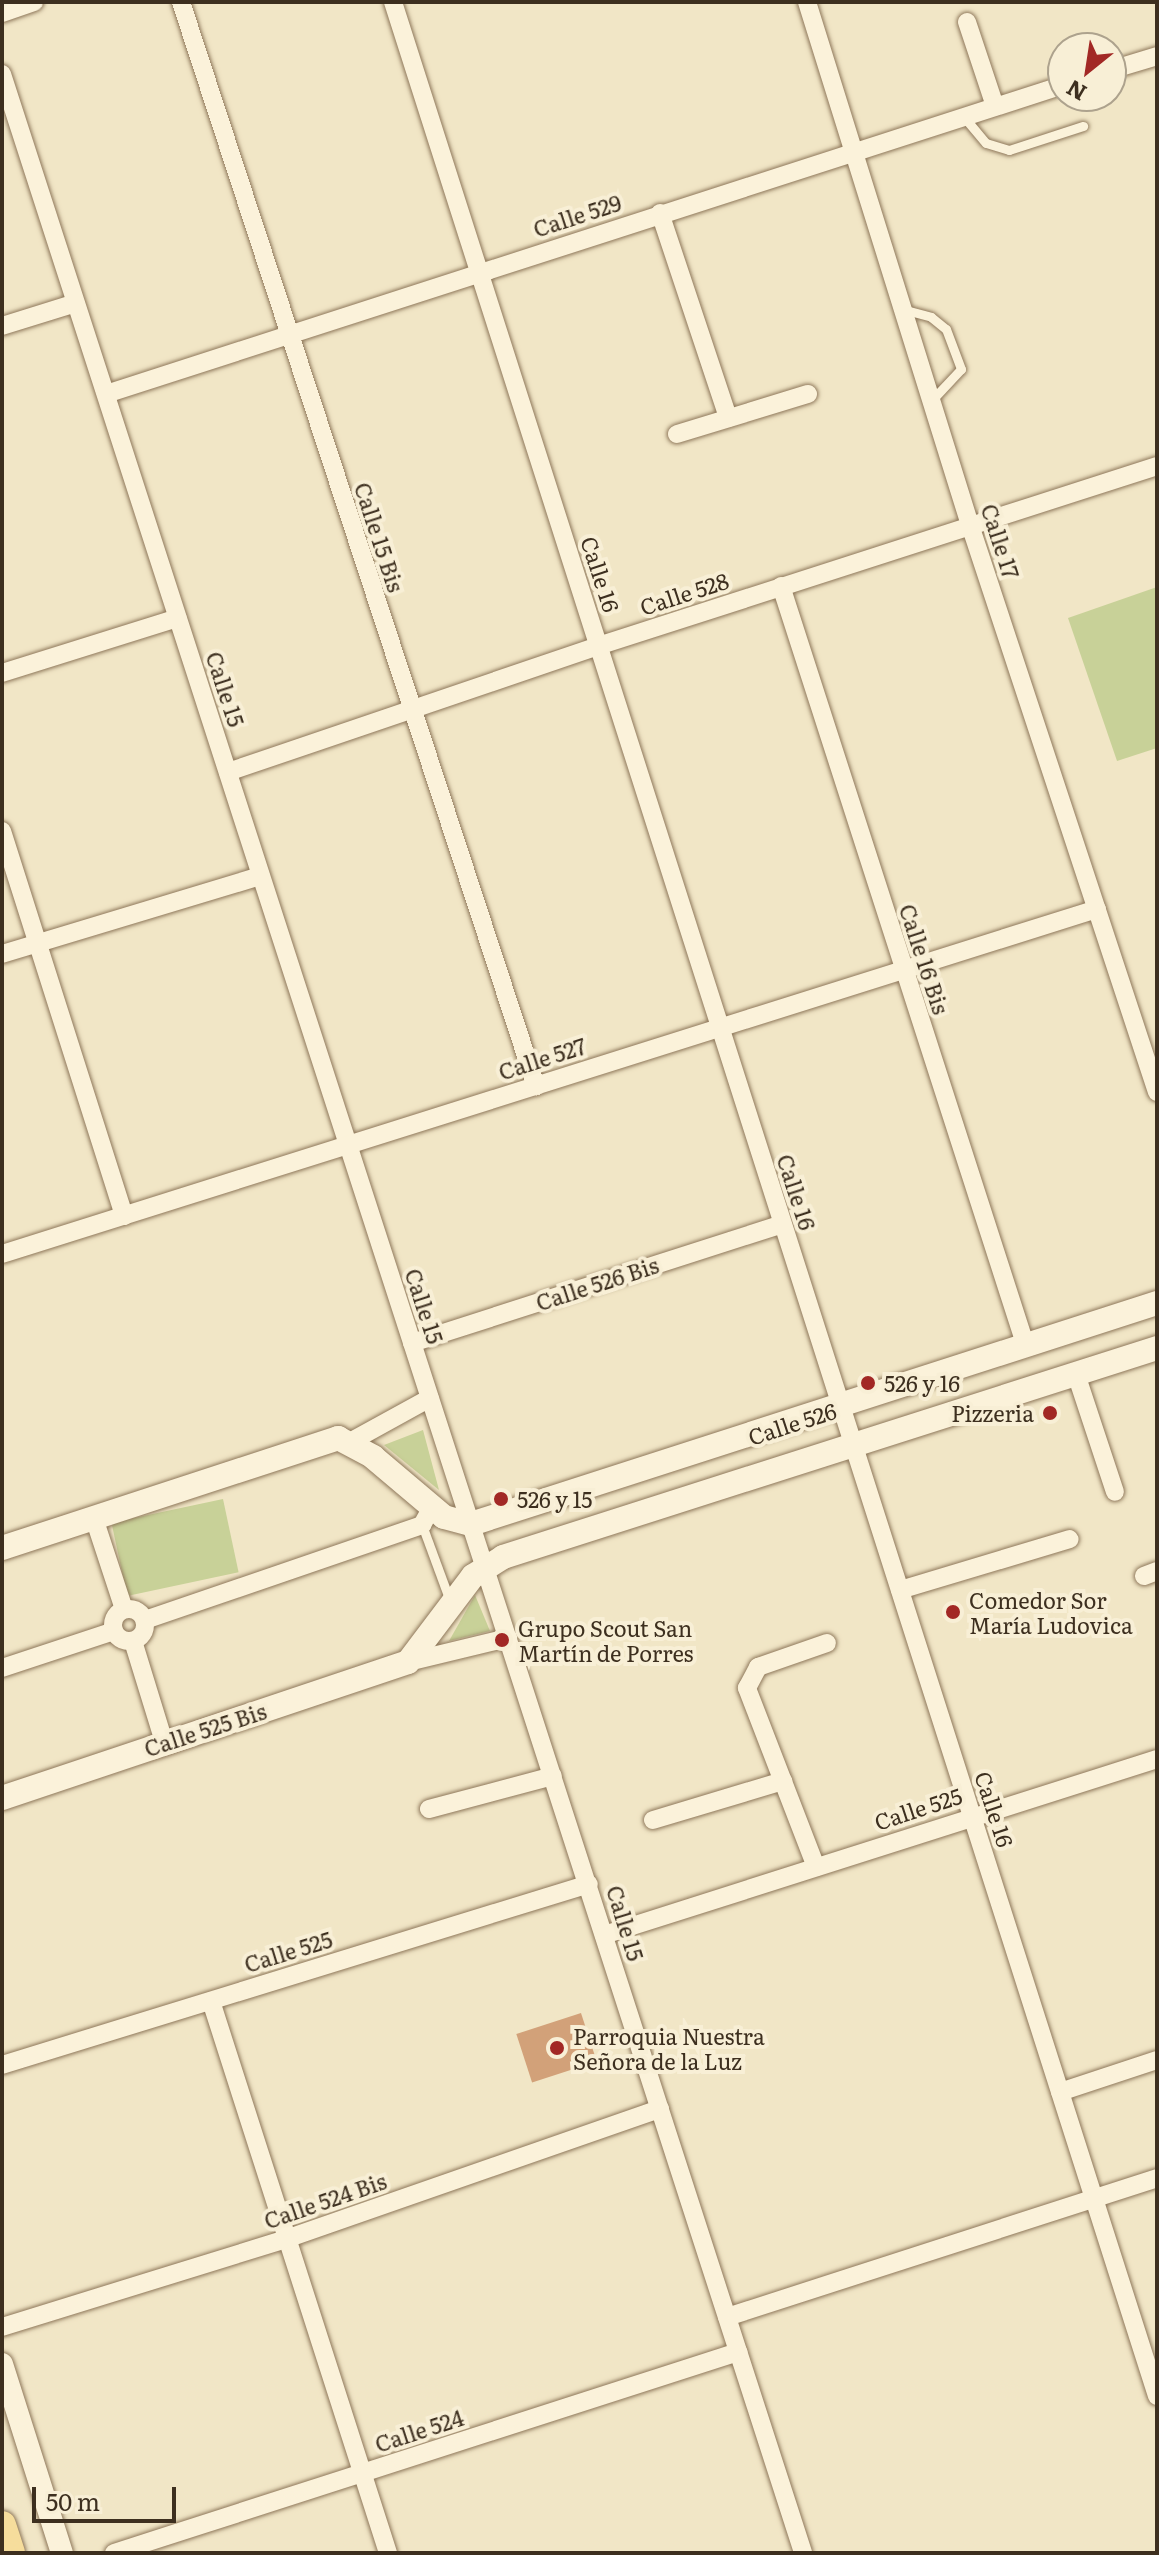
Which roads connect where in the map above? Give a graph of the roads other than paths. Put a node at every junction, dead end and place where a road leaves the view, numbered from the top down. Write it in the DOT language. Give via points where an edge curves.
graph roads {
  1 [pos="34,2"];
  2 [pos="181,2"];
  3 [pos="393,2"];
  4 [pos="807,2"];
  5 [pos="2,13"];
  6 [pos="967,22"];
  7 [pos="1157,56"];
  8 [pos="1127,65"];
  9 [pos="2,74"];
  10 [pos="1047,90"];
  11 [pos="995,106"];
  12 [pos="963,116"];
  13 [pos="1083,126"];
  14 [pos="851,151"];
  15 [pos="660,213"];
  16 [pos="479,273"];
  17 [pos="76,303"];
  18 [pos="902,309"];
  19 [pos="2,326"];
  20 [pos="290,333"];
  21 [pos="106,394"];
  22 [pos="808,394"];
  23 [pos="931,401"];
  24 [pos="728,418"];
  25 [pos="677,434"];
  26 [pos="1157,466"];
  27 [pos="970,525"];
  28 [pos="781,586"];
  29 [pos="178,618"];
  30 [pos="598,646"];
  31 [pos="2,673"];
  32 [pos="409,710"];
  33 [pos="228,772"];
  34 [pos="2,831"];
  35 [pos="261,876"];
  36 [pos="1097,909"];
  37 [pos="37,943"];
  38 [pos="2,954"];
  39 [pos="903,970"];
  40 [pos="720,1027"];
  41 [pos="536,1086"];
  42 [pos="1157,1092"];
  43 [pos="348,1145"];
  44 [pos="124,1216"];
  45 [pos="782,1224"];
  46 [pos="2,1254"];
  47 [pos="1157,1303"];
  48 [pos="412,1343"];
  49 [pos="1026,1347"];
  50 [pos="1157,1348"];
  51 [pos="1076,1374"];
  52 [pos="430,1398"];
  53 [pos="841,1407"];
  54 [pos="350,1442"];
  55 [pos="854,1446"];
  56 [pos="1115,1492"];
  57 [pos="427,1517"];
  58 [pos="94,1518"];
  59 [pos="471,1524"];
  60 [pos="1070,1539"];
  61 [pos="2,1548"];
  62 [pos="485,1568"];
  63 [pos="900,1590"];
  64 [pos="451,1605"];
  65 [pos="124,1609"];
  66 [pos="145,1620"];
  67 [pos="114,1631"];
  68 [pos="508,1638"];
  69 [pos="133,1641"];
  70 [pos="827,1643"];
  71 [pos="408,1662"];
  72 [pos="2,1668"];
  73 [pos="164,1742"];
  74 [pos="1157,1759"];
  75 [pos="553,1776"];
  76 [pos="783,1781"];
  77 [pos="2,1798"];
  78 [pos="429,1809"];
  79 [pos="972,1816"];
  80 [pos="653,1820"];
  81 [pos="816,1867"];
  82 [pos="589,1884"];
  83 [pos="604,1935"];
  84 [pos="211,2001"];
  85 [pos="1157,2060"];
  86 [pos="2,2065"];
  87 [pos="1060,2092"];
  88 [pos="660,2109"];
  89 [pos="1157,2178"];
  90 [pos="1094,2198"];
  91 [pos="286,2239"];
  92 [pos="727,2317"];
  93 [pos="2,2327"];
  94 [pos="738,2352"];
  95 [pos="2,2364"];
  96 [pos="1157,2396"];
  97 [pos="361,2474"];
  98 [pos="2,2525"];
  99 [pos="11,2553"];
  100 [pos="62,2553"];
  101 [pos="114,2553"];
  102 [pos="388,2553"];
  103 [pos="803,2553"];
  1 -- 5 [label="street"];
  2 -- 20 [label="street, Calle 15 Bis"];
  3 -- 16 [label="street, Calle 16"];
  4 -- 14 [label="street, Calle 17"];
  6 -- 11 [label="street"];
  7 -- 8 [label="street"];
  9 -- 17 [label="street, Calle 15"];
  10 -- 11 [label="street, Calle 529"];
  11 -- 12 [label="street, Calle 529"];
  12 -- 13 [label="lane" via="986,143 1009,150"];
  12 -- 14 [label="street, Calle 529"];
  14 -- 15 [label="street, Calle 529"];
  14 -- 18 [label="street, Calle 17"];
  15 -- 16 [label="street, Calle 529"];
  15 -- 24 [label="street"];
  16 -- 20 [label="street, Calle 529"];
  16 -- 30 [label="street, Calle 16"];
  17 -- 19 [label="street"];
  17 -- 21 [label="street, Calle 15"];
  18 -- 23 [label="street, Calle 17"];
  18 -- 23 [label="lane" via="931,317 946,329 961,369"];
  20 -- 21 [label="street, Calle 529"];
  20 -- 32 [label="street, Calle 15 Bis"];
  21 -- 29 [label="street, Calle 15"];
  22 -- 24 [label="street"];
  23 -- 27 [label="street, Calle 17"];
  24 -- 25 [label="street"];
  26 -- 27 [label="street, Calle 528"];
  27 -- 28 [label="street, Calle 528"];
  27 -- 36 [label="street, Calle 17"];
  28 -- 30 [label="street, Calle 528"];
  28 -- 39 [label="street, Calle 16 Bis"];
  29 -- 31 [label="street"];
  29 -- 33 [label="street, Calle 15"];
  30 -- 32 [label="street, Calle 528"];
  30 -- 40 [label="street, Calle 16"];
  32 -- 33 [label="street, Calle 528"];
  32 -- 41 [label="street, Calle 15 Bis"];
  33 -- 35 [label="street, Calle 15"];
  34 -- 37 [label="street"];
  35 -- 37 [label="street"];
  35 -- 43 [label="street, Calle 15"];
  36 -- 39 [label="street, Calle 527"];
  36 -- 42 [label="street, Calle 17"];
  37 -- 38 [label="street"];
  37 -- 44 [label="street"];
  39 -- 40 [label="street, Calle 527"];
  39 -- 49 [label="street, Calle 16 Bis"];
  40 -- 41 [label="street, Calle 527"];
  40 -- 45 [label="street, Calle 16"];
  41 -- 43 [label="street, Calle 527"];
  43 -- 44 [label="street, Calle 527"];
  43 -- 48 [label="street, Calle 15"];
  44 -- 46 [label="street, Calle 527"];
  45 -- 48 [label="street, Calle 526 Bis"];
  45 -- 53 [label="street, Calle 16"];
  47 -- 49 [label="main road, Calle 526"];
  48 -- 52 [label="street, Calle 15"];
  49 -- 53 [label="main road, Calle 526"];
  50 -- 51 [label="main road, Calle 526"];
  51 -- 55 [label="main road, Calle 526"];
  51 -- 56 [label="street"];
  52 -- 54 [label="street"];
  52 -- 59 [label="street, Calle 15"];
  53 -- 55 [label="street, Calle 16"];
  53 -- 59 [label="main road, Calle 526"];
  54 -- 57 [label="main road"];
  54 -- 58 [label="main road" via="328,1440"];
  55 -- 62 [label="main road, Calle 526" via="503,1557"];
  55 -- 63 [label="street, Calle 16"];
  57 -- 59 [label="main road"];
  57 -- 64 [label="lane"];
  57 -- 66 [label="street"];
  58 -- 61 [label="main road"];
  58 -- 65 [label="street"];
  59 -- 62 [label="street, Calle 15"];
  60 -- 63 [label="street"];
  62 -- 64 [label="main road"];
  62 -- 68 [label="street, Calle 15"];
  63 -- 79 [label="street, Calle 16"];
  64 -- 71 [label="main road"];
  65 -- 66 [label="street" via="135,1609"];
  65 -- 67 [label="street" via="116,1615"];
  66 -- 69 [label="street" via="142,1635"];
  67 -- 69 [label="street"];
  67 -- 72 [label="street"];
  68 -- 71 [label="street, Calle 525 Bis"];
  68 -- 75 [label="street, Calle 15"];
  69 -- 73 [label="street"];
  70 -- 76 [label="street" via="758,1667 747,1688"];
  71 -- 73 [label="main road, Calle 525 Bis"];
  73 -- 77 [label="main road, Calle 525 Bis"];
  74 -- 79 [label="street, Calle 525"];
  75 -- 78 [label="street"];
  75 -- 82 [label="street, Calle 15"];
  76 -- 80 [label="street"];
  76 -- 81 [label="street"];
  79 -- 81 [label="street, Calle 525"];
  79 -- 87 [label="street, Calle 16"];
  81 -- 83 [label="street, Calle 525"];
  82 -- 83 [label="street, Calle 15"];
  82 -- 84 [label="street, Calle 525"];
  83 -- 88 [label="street, Calle 15"];
  84 -- 86 [label="street, Calle 525"];
  84 -- 91 [label="street"];
  85 -- 87 [label="street"];
  87 -- 90 [label="street, Calle 16"];
  88 -- 91 [label="street, Calle 524 Bis"];
  88 -- 92 [label="street, Calle 15"];
  89 -- 90 [label="street"];
  90 -- 92 [label="street"];
  90 -- 96 [label="street, Calle 16"];
  91 -- 93 [label="street, Calle 524 Bis"];
  91 -- 97 [label="street"];
  92 -- 94 [label="street, Calle 15"];
  94 -- 97 [label="street, Calle 524"];
  94 -- 103 [label="street, Calle 15"];
  95 -- 100 [label="street"];
  97 -- 101 [label="street, Calle 524"];
  97 -- 102 [label="street"];
  98 -- 99 [label="main road"];
}
